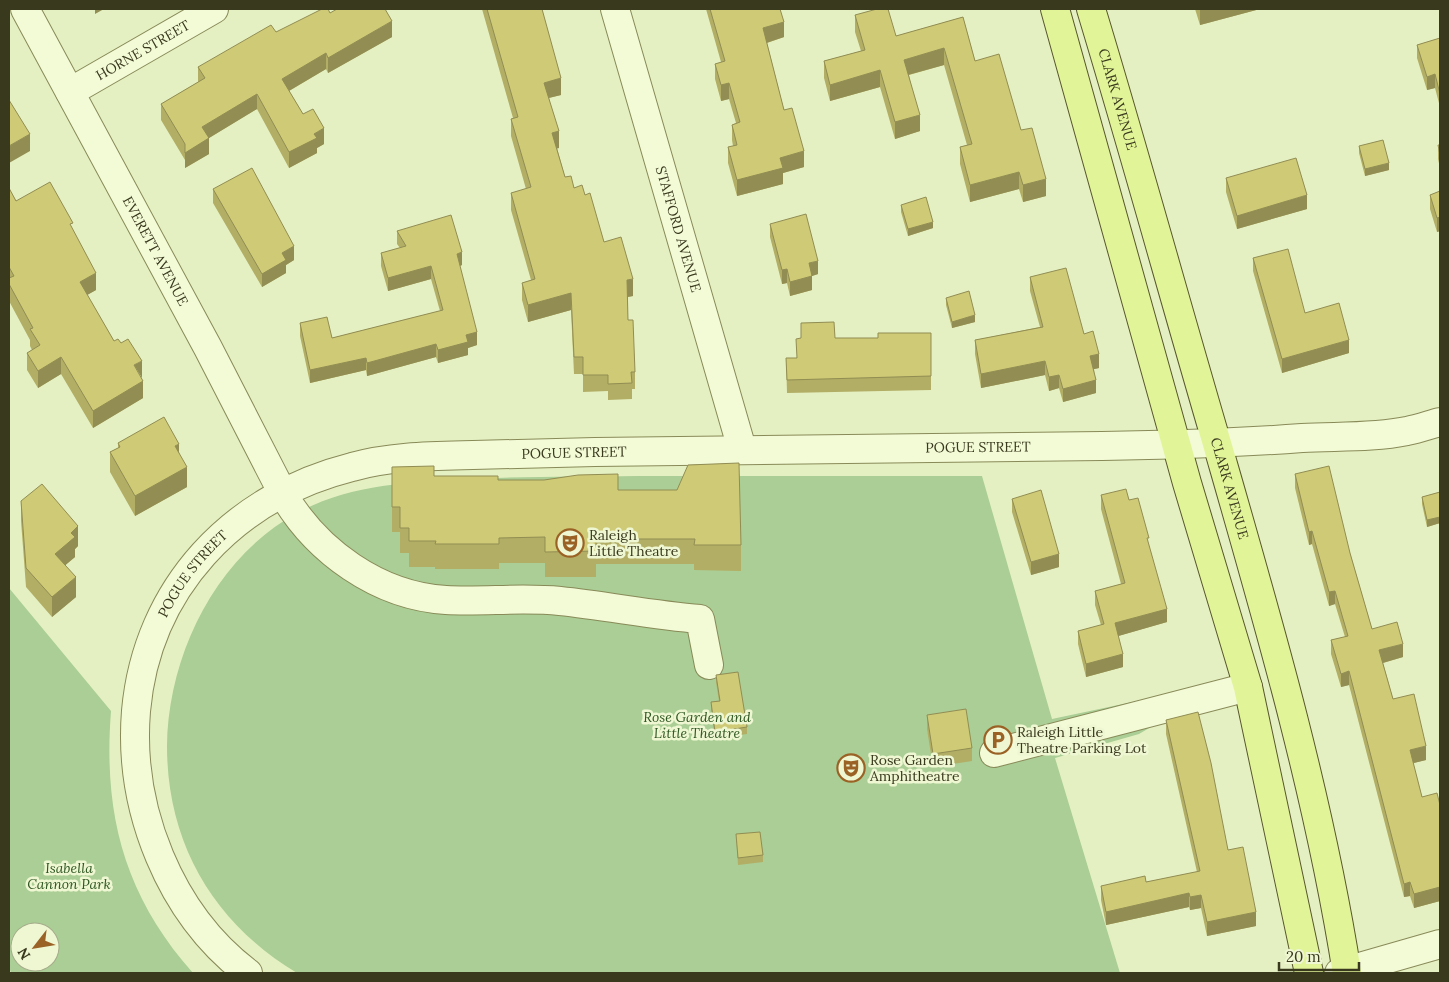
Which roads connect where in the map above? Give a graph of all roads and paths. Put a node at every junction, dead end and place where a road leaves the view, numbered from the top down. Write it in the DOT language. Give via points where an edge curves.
graph roads {
  1 [pos="25,9"];
  2 [pos="214,9"];
  3 [pos="615,9"];
  4 [pos="1055,9"];
  5 [pos="1091,9"];
  6 [pos="70,92"];
  7 [pos="1440,422"];
  8 [pos="1216,444"];
  9 [pos="1176,445"];
  10 [pos="742,449"];
  11 [pos="284,494"];
  12 [pos="709,665"];
  13 [pos="1248,687"];
  14 [pos="994,753"];
  15 [pos="1440,944"];
  16 [pos="1344,972"];
  17 [pos="248,973"];
  18 [pos="1310,973"];
  1 -- 6 [label="street, EVERETT AVENUE"];
  2 -- 6 [label="street, HORNE STREET"];
  3 -- 10 [label="street, STAFFORD AVENUE"];
  4 -- 9 [label="main road"];
  5 -- 8 [label="main road, CLARK AVENUE"];
  6 -- 11 [label="street, EVERETT AVENUE"];
  7 -- 8 [label="street, POGUE STREET" via="1405,432"];
  8 -- 9 [label="street, POGUE STREET"];
  8 -- 16 [label="main road, CLARK AVENUE" via="1297,730 1333,889"];
  9 -- 10 [label="street, POGUE STREET"];
  9 -- 13 [label="main road"];
  10 -- 11 [label="street, POGUE STREET" via="424,456 351,467"];
  11 -- 12 [label="street, EVERETT AVENUE" via="295,514 325,546 378,582 444,600 559,601 700,619"];
  11 -- 17 [label="street, POGUE STREET" via="239,520 202,554 161,616 146,653 138,686 137,775 158,854 179,895 207,934"];
  13 -- 14 [label="street"];
  13 -- 18 [label="main road"];
  15 -- 16 [label="street"];
}
